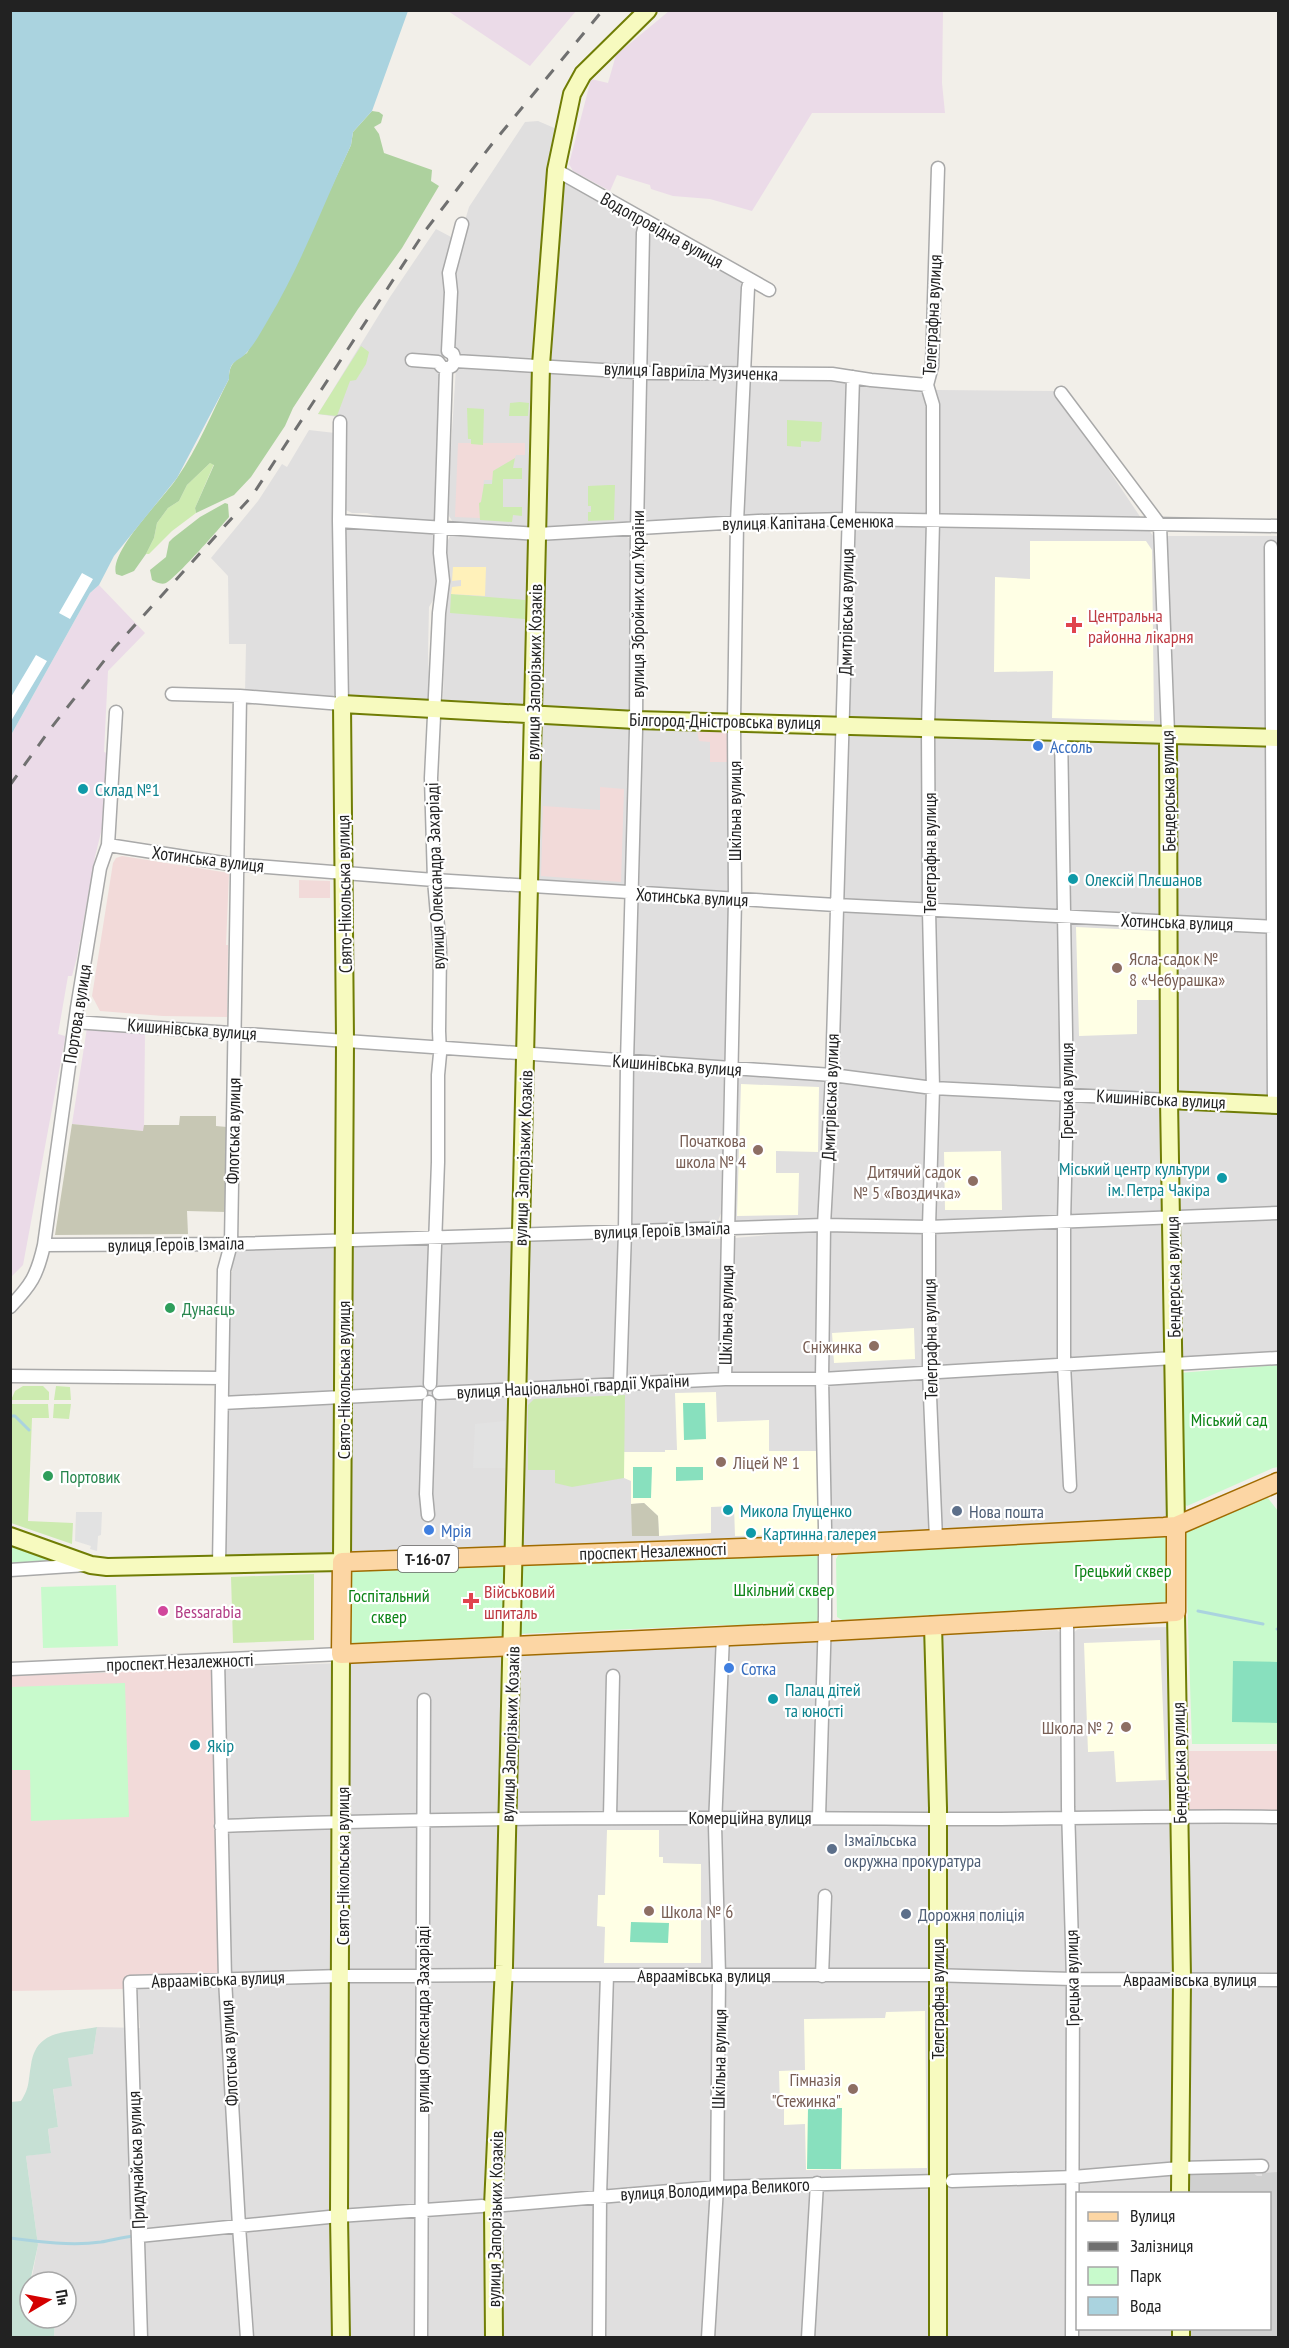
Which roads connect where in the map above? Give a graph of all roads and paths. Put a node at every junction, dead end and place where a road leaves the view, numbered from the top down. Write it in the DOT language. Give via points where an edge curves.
graph roads {
  1 [pos="648,10"];
  2 [pos="938,168"];
  3 [pos="556,170"];
  4 [pos="646,221"];
  5 [pos="462,224"];
  6 [pos="750,280"];
  7 [pos="769,290"];
  8 [pos="412,360"];
  9 [pos="447,361"];
  10 [pos="541,365"];
  11 [pos="640,372"];
  12 [pos="744,374"];
  13 [pos="853,377"];
  14 [pos="927,385"];
  15 [pos="1061,393"];
  16 [pos="340,422"];
  17 [pos="848,519"];
  18 [pos="933,521"];
  19 [pos="339,522"];
  20 [pos="737,522"];
  21 [pos="1160,525"];
  22 [pos="1278,526"];
  23 [pos="442,527"];
  24 [pos="637,529"];
  25 [pos="538,534"];
  26 [pos="1271,547"];
  27 [pos="172,694"];
  28 [pos="240,696"];
  29 [pos="342,704"];
  30 [pos="436,709"];
  31 [pos="116,712"];
  32 [pos="533,715"];
  33 [pos="636,720"];
  34 [pos="734,721"];
  35 [pos="844,724"];
  36 [pos="928,728"];
  37 [pos="1061,731"];
  38 [pos="1168,733"];
  39 [pos="1275,737"];
  40 [pos="108,845"];
  41 [pos="238,865"];
  42 [pos="344,872"];
  43 [pos="434,879"];
  44 [pos="530,886"];
  45 [pos="631,893"];
  46 [pos="735,899"];
  47 [pos="836,905"];
  48 [pos="929,910"];
  49 [pos="1063,917"];
  50 [pos="1169,922"];
  51 [pos="1276,926"];
  52 [pos="75,1022"];
  53 [pos="235,1032"];
  54 [pos="345,1041"];
  55 [pos="440,1048"];
  56 [pos="526,1055"];
  57 [pos="627,1062"];
  58 [pos="730,1070"];
  59 [pos="832,1075"];
  60 [pos="933,1088"];
  61 [pos="1067,1095"];
  62 [pos="1169,1100"];
  63 [pos="1276,1105"];
  64 [pos="1278,1213"];
  65 [pos="1172,1215"];
  66 [pos="1064,1223"];
  67 [pos="824,1225"];
  68 [pos="929,1227"];
  69 [pos="727,1228"];
  70 [pos="625,1231"];
  71 [pos="521,1234"];
  72 [pos="435,1237"];
  73 [pos="343,1239"];
  74 [pos="231,1244"];
  75 [pos="44,1245"];
  76 [pos="10,1307"];
  77 [pos="1278,1358"];
  78 [pos="1174,1361"];
  79 [pos="1064,1364"];
  80 [pos="929,1372"];
  81 [pos="10,1376"];
  82 [pos="222,1378"];
  83 [pos="725,1379"];
  84 [pos="822,1379"];
  85 [pos="620,1384"];
  86 [pos="434,1388"];
  87 [pos="517,1389"];
  88 [pos="343,1396"];
  89 [pos="425,1398"];
  90 [pos="222,1403"];
  91 [pos="1278,1482"];
  92 [pos="1070,1486"];
  93 [pos="428,1515"];
  94 [pos="1176,1526"];
  95 [pos="10,1536"];
  96 [pos="936,1539"];
  97 [pos="825,1545"];
  98 [pos="515,1557"];
  99 [pos="342,1562"];
  100 [pos="91,1565"];
  101 [pos="219,1565"];
  102 [pos="10,1570"];
  103 [pos="1176,1612"];
  104 [pos="1067,1618"];
  105 [pos="933,1625"];
  106 [pos="825,1631"];
  107 [pos="723,1636"];
  108 [pos="512,1646"];
  109 [pos="341,1654"];
  110 [pos="218,1660"];
  111 [pos="10,1669"];
  112 [pos="613,1676"];
  113 [pos="424,1700"];
  114 [pos="1180,1816"];
  115 [pos="610,1817"];
  116 [pos="716,1817"];
  117 [pos="819,1817"];
  118 [pos="1069,1817"];
  119 [pos="1278,1817"];
  120 [pos="508,1819"];
  121 [pos="938,1819"];
  122 [pos="424,1820"];
  123 [pos="342,1821"];
  124 [pos="221,1826"];
  125 [pos="825,1896"];
  126 [pos="607,1975"];
  127 [pos="719,1975"];
  128 [pos="938,1975"];
  129 [pos="341,1976"];
  130 [pos="422,1976"];
  131 [pos="504,1976"];
  132 [pos="822,1976"];
  133 [pos="225,1979"];
  134 [pos="1073,1979"];
  135 [pos="1182,1979"];
  136 [pos="1278,1980"];
  137 [pos="130,1982"];
  138 [pos="1262,2166"];
  139 [pos="1180,2168"];
  140 [pos="1073,2177"];
  141 [pos="945,2181"];
  142 [pos="817,2183"];
  143 [pos="717,2187"];
  144 [pos="1180,2192"];
  145 [pos="600,2196"];
  146 [pos="488,2206"];
  147 [pos="422,2211"];
  148 [pos="339,2216"];
  149 [pos="238,2226"];
  150 [pos="139,2236"];
  151 [pos="141,2337"];
  152 [pos="247,2337"];
  153 [pos="341,2337"];
  154 [pos="421,2337"];
  155 [pos="494,2337"];
  156 [pos="599,2337"];
  157 [pos="708,2337"];
  158 [pos="808,2337"];
  159 [pos="938,2337"];
  160 [pos="1072,2337"];
  1 -- 3 [label="main road, вулиця Запорізьких Козаків" via="583,74 572,94"];
  2 -- 14 [label="street, Телеграфна вулиця" via="932,366"];
  3 -- 4 [label="street, Водопровідна вулиця"];
  3 -- 10 [label="main road, вулиця Запорізьких Козаків"];
  4 -- 6 [label="street, Водопровідна вулиця"];
  4 -- 11 [label="street, вулиця Збройних сил України"];
  5 -- 9 [label="street, вулиця Олександра Захаріаді" via="448,273 451,292"];
  6 -- 7 [label="street, Водопровідна вулиця"];
  6 -- 12 [label="street, Шкільна вулиця"];
  8 -- 9 [label="street, вулиця Гавриїла Музиченка"];
  9 -- 10 [label="street, вулиця Гавриїла Музиченка"];
  9 -- 23 [label="street, вулиця Олександра Захаріаді"];
  10 -- 11 [label="street, вулиця Гавриїла Музиченка"];
  10 -- 25 [label="main road, вулиця Запорізьких Козаків"];
  11 -- 12 [label="street, вулиця Гавриїла Музиченка"];
  11 -- 24 [label="street, вулиця Збройних сил України"];
  12 -- 13 [label="street, вулиця Гавриїла Музиченка"];
  12 -- 20 [label="street, Шкільна вулиця"];
  13 -- 14 [label="street, вулиця Гавриїла Музиченка"];
  13 -- 17 [label="street, Дмитрівська вулиця"];
  14 -- 18 [label="street, Телеграфна вулиця" via="933,405"];
  15 -- 21 [label="street"];
  16 -- 19 [label="street, Свято-Нікольська вулиця"];
  17 -- 18 [label="street, вулиця Капітана Семенюка"];
  17 -- 20 [label="street, вулиця Капітана Семенюка"];
  17 -- 35 [label="street, Дмитрівська вулиця"];
  18 -- 21 [label="street, вулиця Капітана Семенюка"];
  18 -- 36 [label="street, Телеграфна вулиця"];
  19 -- 23 [label="street, вулиця Капітана Семенюка"];
  19 -- 29 [label="street, Свято-Нікольська вулиця"];
  20 -- 24 [label="street, вулиця Капітана Семенюка"];
  20 -- 34 [label="street, Шкільна вулиця"];
  21 -- 22 [label="street, вулиця Капітана Семенюка"];
  21 -- 38 [label="street, Бендерська вулиця"];
  23 -- 25 [label="street, вулиця Капітана Семенюка"];
  23 -- 30 [label="street, вулиця Олександра Захаріаді"];
  24 -- 25 [label="street, вулиця Капітана Семенюка"];
  24 -- 33 [label="street, вулиця Збройних сил України"];
  25 -- 32 [label="main road, вулиця Запорізьких Козаків"];
  26 -- 39 [label="street"];
  27 -- 28 [label="street, Білгород-Дністровська вулиця"];
  28 -- 29 [label="street, Білгород-Дністровська вулиця"];
  28 -- 41 [label="street, Флотська вулиця"];
  29 -- 30 [label="main road, Білгород-Дністровська вулиця"];
  29 -- 42 [label="main road, Свято-Нікольська вулиця"];
  30 -- 32 [label="main road, Білгород-Дністровська вулиця"];
  30 -- 43 [label="street, вулиця Олександра Захаріаді" via="431,778"];
  31 -- 40 [label="street, Портова вулиця"];
  32 -- 33 [label="main road, Білгород-Дністровська вулиця"];
  32 -- 44 [label="main road, вулиця Запорізьких Козаків"];
  33 -- 34 [label="main road, Білгород-Дністровська вулиця"];
  33 -- 45 [label="street, вулиця Збройних сил України"];
  34 -- 35 [label="main road, Білгород-Дністровська вулиця"];
  34 -- 46 [label="street, Шкільна вулиця"];
  35 -- 36 [label="main road, Білгород-Дністровська вулиця"];
  35 -- 47 [label="street, Дмитрівська вулиця"];
  36 -- 37 [label="main road, Білгород-Дністровська вулиця"];
  36 -- 48 [label="street, Телеграфна вулиця"];
  37 -- 38 [label="main road, Білгород-Дністровська вулиця"];
  37 -- 49 [label="street, Грецька вулиця"];
  38 -- 39 [label="main road, Білгород-Дністровська вулиця"];
  38 -- 50 [label="main road, Бендерська вулиця"];
  39 -- 51 [label="street"];
  40 -- 41 [label="street, Хотинська вулиця"];
  40 -- 52 [label="street, Портова вулиця" via="100,868"];
  41 -- 42 [label="street, Хотинська вулиця"];
  41 -- 53 [label="street, Флотська вулиця"];
  42 -- 43 [label="street, Хотинська вулиця"];
  42 -- 54 [label="main road, Свято-Нікольська вулиця"];
  43 -- 44 [label="street, Хотинська вулиця"];
  43 -- 55 [label="street, вулиця Олександра Захаріаді" via="440,950"];
  44 -- 45 [label="street, Хотинська вулиця"];
  44 -- 56 [label="main road, вулиця Запорізьких Козаків"];
  45 -- 46 [label="street, Хотинська вулиця"];
  45 -- 57 [label="street, вулиця Збройних сил України"];
  46 -- 47 [label="street, Хотинська вулиця"];
  46 -- 58 [label="street, Шкільна вулиця"];
  47 -- 48 [label="street, Хотинська вулиця"];
  47 -- 59 [label="street, Дмитрівська вулиця"];
  48 -- 49 [label="street, Хотинська вулиця"];
  48 -- 60 [label="street, Телеграфна вулиця"];
  49 -- 50 [label="street, Хотинська вулиця"];
  49 -- 61 [label="street, Грецька вулиця"];
  50 -- 51 [label="street, Хотинська вулиця"];
  50 -- 62 [label="main road, Бендерська вулиця"];
  51 -- 63 [label="street"];
  52 -- 53 [label="street, Кишинівська вулиця"];
  52 -- 75 [label="street, Портова вулиця"];
  53 -- 54 [label="street, Кишинівська вулиця"];
  53 -- 74 [label="street, Флотська вулиця"];
  54 -- 55 [label="street, Кишинівська вулиця"];
  54 -- 73 [label="main road, Свято-Нікольська вулиця"];
  55 -- 56 [label="street, Кишинівська вулиця"];
  55 -- 72 [label="street, вулиця Олександра Захаріаді"];
  56 -- 57 [label="street, Кишинівська вулиця"];
  56 -- 71 [label="main road, вулиця Запорізьких Козаків"];
  57 -- 58 [label="street, Кишинівська вулиця"];
  57 -- 70 [label="street, вулиця Збройних сил України"];
  58 -- 59 [label="street, Кишинівська вулиця"];
  58 -- 69 [label="street, Шкільна вулиця"];
  59 -- 60 [label="street, Кишинівська вулиця"];
  59 -- 67 [label="street, Дмитрівська вулиця"];
  60 -- 61 [label="street, Кишинівська вулиця"];
  60 -- 68 [label="street, Телеграфна вулиця"];
  61 -- 62 [label="street, Кишинівська вулиця"];
  61 -- 66 [label="street, Грецька вулиця"];
  62 -- 63 [label="main road, Кишинівська вулиця"];
  62 -- 65 [label="main road, Бендерська вулиця"];
  64 -- 65 [label="street, вулиця Героїв Ізмаїла"];
  65 -- 66 [label="street, вулиця Героїв Ізмаїла"];
  65 -- 78 [label="main road, Бендерська вулиця"];
  66 -- 68 [label="street, вулиця Героїв Ізмаїла"];
  66 -- 79 [label="street, Грецька вулиця"];
  67 -- 68 [label="street, вулиця Героїв Ізмаїла"];
  67 -- 69 [label="street, вулиця Героїв Ізмаїла"];
  67 -- 84 [label="street, Дмитрівська вулиця"];
  68 -- 80 [label="street, Телеграфна вулиця"];
  69 -- 70 [label="street, вулиця Героїв Ізмаїла"];
  69 -- 83 [label="street, Шкільна вулиця"];
  70 -- 71 [label="street, вулиця Героїв Ізмаїла"];
  70 -- 85 [label="street, вулиця Збройних сил України"];
  71 -- 72 [label="street, вулиця Героїв Ізмаїла"];
  71 -- 87 [label="main road, вулиця Запорізьких Козаків"];
  72 -- 73 [label="street, вулиця Героїв Ізмаїла"];
  72 -- 86 [label="street, вулиця Олександра Захаріаді"];
  73 -- 74 [label="street, вулиця Героїв Ізмаїла"];
  73 -- 88 [label="main road, Свято-Нікольська вулиця"];
  74 -- 75 [label="street, вулиця Героїв Ізмаїла"];
  74 -- 82 [label="street, Флотська вулиця" via="224,1270"];
  75 -- 76 [label="street, Портова вулиця" via="38,1271"];
  77 -- 78 [label="street, вулиця Національної гвардії України"];
  78 -- 79 [label="street, вулиця Національної гвардії України"];
  78 -- 94 [label="main road, Бендерська вулиця"];
  79 -- 80 [label="street, вулиця Національної гвардії України"];
  79 -- 92 [label="street, Грецька вулиця"];
  80 -- 84 [label="street, вулиця Національної гвардії України"];
  80 -- 96 [label="street, Телеграфна вулиця"];
  81 -- 82 [label="street"];
  82 -- 90 [label="street, Флотська вулиця"];
  83 -- 84 [label="street, вулиця Національної гвардії України"];
  83 -- 85 [label="street, вулиця Національної гвардії України"];
  84 -- 97 [label="street, Дмитрівська вулиця"];
  85 -- 87 [label="street, вулиця Національної гвардії України"];
  86 -- 87 [label="street, вулиця Національної гвардії України"];
  86 -- 89 [label="street"];
  87 -- 98 [label="main road, вулиця Запорізьких Козаків"];
  88 -- 89 [label="street"];
  88 -- 90 [label="street"];
  88 -- 99 [label="main road, Свято-Нікольська вулиця"];
  89 -- 93 [label="street"];
  90 -- 101 [label="street, Флотська вулиця"];
  91 -- 94 [label="main road, проспект Незалежності"];
  94 -- 96 [label="main road, проспект Незалежності"];
  94 -- 103 [label="main road, Бендерська вулиця"];
  95 -- 100 [label="main road, проспект Незалежності"];
  96 -- 97 [label="main road, проспект Незалежності"];
  97 -- 98 [label="main road, проспект Незалежності"];
  97 -- 106 [label="street, Дмитрівська вулиця"];
  98 -- 99 [label="main road, проспект Незалежності / Т-16-07"];
  98 -- 108 [label="main road, вулиця Запорізьких Козаків"];
  99 -- 101 [label="main road, проспект Незалежності"];
  99 -- 109 [label="main road, Свято-Нікольська вулиця"];
  100 -- 101 [label="main road, проспект Незалежності"];
  100 -- 102 [label="street, проспект Незалежності"];
  103 -- 104 [label="main road, проспект Незалежності"];
  103 -- 114 [label="main road, Бендерська вулиця"];
  104 -- 105 [label="main road, проспект Незалежності"];
  104 -- 118 [label="street, Грецька вулиця"];
  105 -- 106 [label="main road, проспект Незалежності"];
  105 -- 121 [label="main road, Телеграфна вулиця"];
  106 -- 107 [label="main road, проспект Незалежності"];
  106 -- 117 [label="street, Дмитрівська вулиця"];
  107 -- 108 [label="main road, проспект Незалежності"];
  107 -- 116 [label="street, Шкільна вулиця"];
  108 -- 109 [label="main road, проспект Незалежності"];
  108 -- 120 [label="main road, вулиця Запорізьких Козаків"];
  109 -- 110 [label="street, проспект Незалежності"];
  109 -- 123 [label="main road, Свято-Нікольська вулиця"];
  110 -- 111 [label="street, проспект Незалежності"];
  110 -- 124 [label="street, Флотська вулиця"];
  112 -- 115 [label="street"];
  113 -- 122 [label="street, вулиця Олександра Захаріаді"];
  114 -- 118 [label="street, Комерційна вулиця"];
  114 -- 119 [label="street, Комерційна вулиця"];
  114 -- 135 [label="main road, Бендерська вулиця"];
  115 -- 116 [label="street, Комерційна вулиця"];
  115 -- 120 [label="street, Комерційна вулиця"];
  116 -- 117 [label="street, Комерційна вулиця"];
  116 -- 127 [label="street, Шкільна вулиця"];
  117 -- 121 [label="street, Комерційна вулиця"];
  118 -- 121 [label="street, Комерційна вулиця"];
  118 -- 134 [label="street, Грецька вулиця"];
  120 -- 122 [label="street, Комерційна вулиця"];
  120 -- 131 [label="main road, вулиця Запорізьких Козаків"];
  121 -- 128 [label="main road, Телеграфна вулиця"];
  122 -- 123 [label="street, Комерційна вулиця"];
  122 -- 130 [label="street, вулиця Олександра Захаріаді"];
  123 -- 124 [label="street, Комерційна вулиця"];
  123 -- 129 [label="main road, Свято-Нікольська вулиця"];
  124 -- 133 [label="street, Флотська вулиця"];
  125 -- 132 [label="street"];
  126 -- 127 [label="street, Авраамівська вулиця"];
  126 -- 131 [label="street, Авраамівська вулиця"];
  126 -- 145 [label="street"];
  127 -- 132 [label="street, Авраамівська вулиця"];
  127 -- 143 [label="street, Шкільна вулиця"];
  128 -- 132 [label="street, Авраамівська вулиця"];
  128 -- 134 [label="street, Авраамівська вулиця"];
  128 -- 141 [label="main road, Телеграфна вулиця"];
  129 -- 130 [label="street, Авраамівська вулиця"];
  129 -- 133 [label="street, Авраамівська вулиця"];
  129 -- 148 [label="main road, Свято-Нікольська вулиця"];
  130 -- 131 [label="street, Авраамівська вулиця"];
  130 -- 147 [label="street, вулиця Олександра Захаріаді"];
  131 -- 146 [label="main road, вулиця Запорізьких Козаків"];
  133 -- 137 [label="street, Авраамівська вулиця"];
  133 -- 149 [label="street, Флотська вулиця"];
  134 -- 135 [label="street, Авраамівська вулиця"];
  134 -- 140 [label="street, Грецька вулиця"];
  135 -- 136 [label="street, Авраамівська вулиця"];
  135 -- 139 [label="main road, Бендерська вулиця"];
  137 -- 150 [label="street, Придунайська вулиця"];
  138 -- 139 [label="street, вулиця Володимира Великого"];
  139 -- 140 [label="street, вулиця Володимира Великого"];
  139 -- 144 [label="main road, Бендерська вулиця"];
  140 -- 141 [label="street, вулиця Володимира Великого"];
  140 -- 160 [label="street, Грецька вулиця"];
  141 -- 142 [label="street, вулиця Володимира Великого"];
  141 -- 159 [label="main road, Телеграфна вулиця"];
  142 -- 143 [label="street, вулиця Володимира Великого"];
  142 -- 158 [label="street"];
  143 -- 145 [label="street, вулиця Володимира Великого"];
  143 -- 157 [label="street, Шкільна вулиця"];
  145 -- 146 [label="street, вулиця Володимира Великого"];
  145 -- 156 [label="street"];
  146 -- 147 [label="street, вулиця Володимира Великого"];
  146 -- 155 [label="main road, вулиця Запорізьких Козаків"];
  147 -- 148 [label="street, вулиця Володимира Великого"];
  147 -- 154 [label="street, вулиця Олександра Захаріаді"];
  148 -- 149 [label="street, вулиця Володимира Великого"];
  148 -- 153 [label="main road, Свято-Нікольська вулиця"];
  149 -- 150 [label="street, вулиця Володимира Великого"];
  149 -- 152 [label="street, Флотська вулиця"];
  150 -- 151 [label="street, Придунайська вулиця"];
}
